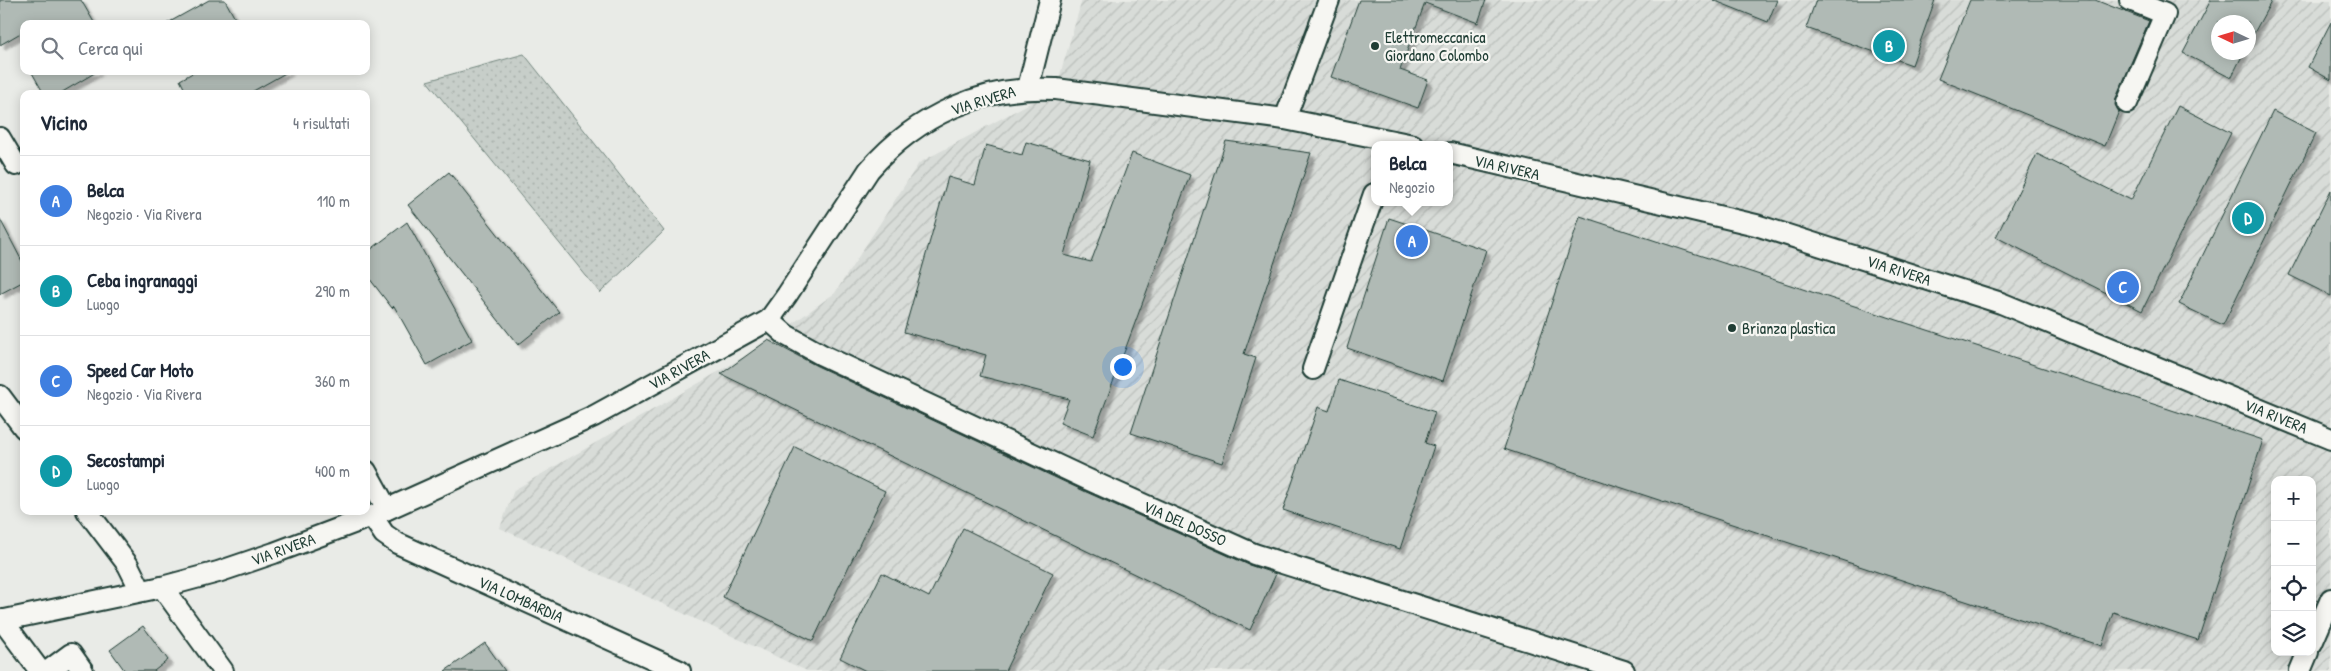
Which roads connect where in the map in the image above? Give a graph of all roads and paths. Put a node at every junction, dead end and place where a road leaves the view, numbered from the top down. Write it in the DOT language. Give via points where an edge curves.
graph roads {
  1 [pos="1050,0"];
  2 [pos="1329,0"];
  3 [pos="2130,0"];
  4 [pos="1028,88"];
  5 [pos="2127,104"];
  6 [pos="1285,119"];
  7 [pos="0,138"];
  8 [pos="1387,141"];
  9 [pos="1453,154"];
  10 [pos="13,167"];
  11 [pos="1371,203"];
  12 [pos="769,320"];
  13 [pos="1313,369"];
  14 [pos="0,396"];
  15 [pos="20,423"];
  16 [pos="2331,439"];
  17 [pos="370,484"];
  18 [pos="379,512"];
  19 [pos="90,515"];
  20 [pos="162,587"];
  21 [pos="140,591"];
  22 [pos="2331,599"];
  23 [pos="1,621"];
  24 [pos="2316,634"];
  25 [pos="2306,656"];
  26 [pos="40,671"];
  27 [pos="48,671"];
  28 [pos="83,671"];
  29 [pos="223,671"];
  30 [pos="680,671"];
  31 [pos="1624,671"];
  32 [pos="2300,671"];
  1 -- 4 [label="street"];
  2 -- 6 [label="street"];
  3 -- 5 [label="street" via="2165,14"];
  4 -- 6 [label="street, VIA RIVERA"];
  4 -- 12 [label="street, VIA RIVERA" via="969,101 934,117 897,141 869,170"];
  6 -- 8 [label="street, VIA RIVERA"];
  7 -- 10 [label="street"];
  9 -- 16 [label="street, VIA RIVERA" via="1756,225 1982,297"];
  11 -- 13 [label="street"];
  12 -- 18 [label="street, VIA RIVERA" via="594,416"];
  12 -- 31 [label="street, VIA DEL DOSSO" via="786,335 822,355 1254,554"];
  14 -- 15 [label="street"];
  17 -- 18 [label="street, VIA LOMBARDIA"];
  18 -- 20 [label="street, VIA RIVERA" via="274,553"];
  18 -- 30 [label="street, VIA LOMBARDIA" via="384,534 396,543"];
  19 -- 21 [label="street" via="128,565"];
  20 -- 21 [label="street, VIA RIVERA"];
  20 -- 29 [label="street"];
  21 -- 23 [label="street, VIA RIVERA"];
  22 -- 24 [label="street"];
  23 -- 26 [label="street, VIA RIVERA"];
  25 -- 32 [label="street"];
  27 -- 28 [label="street" via="71,654"];
}
